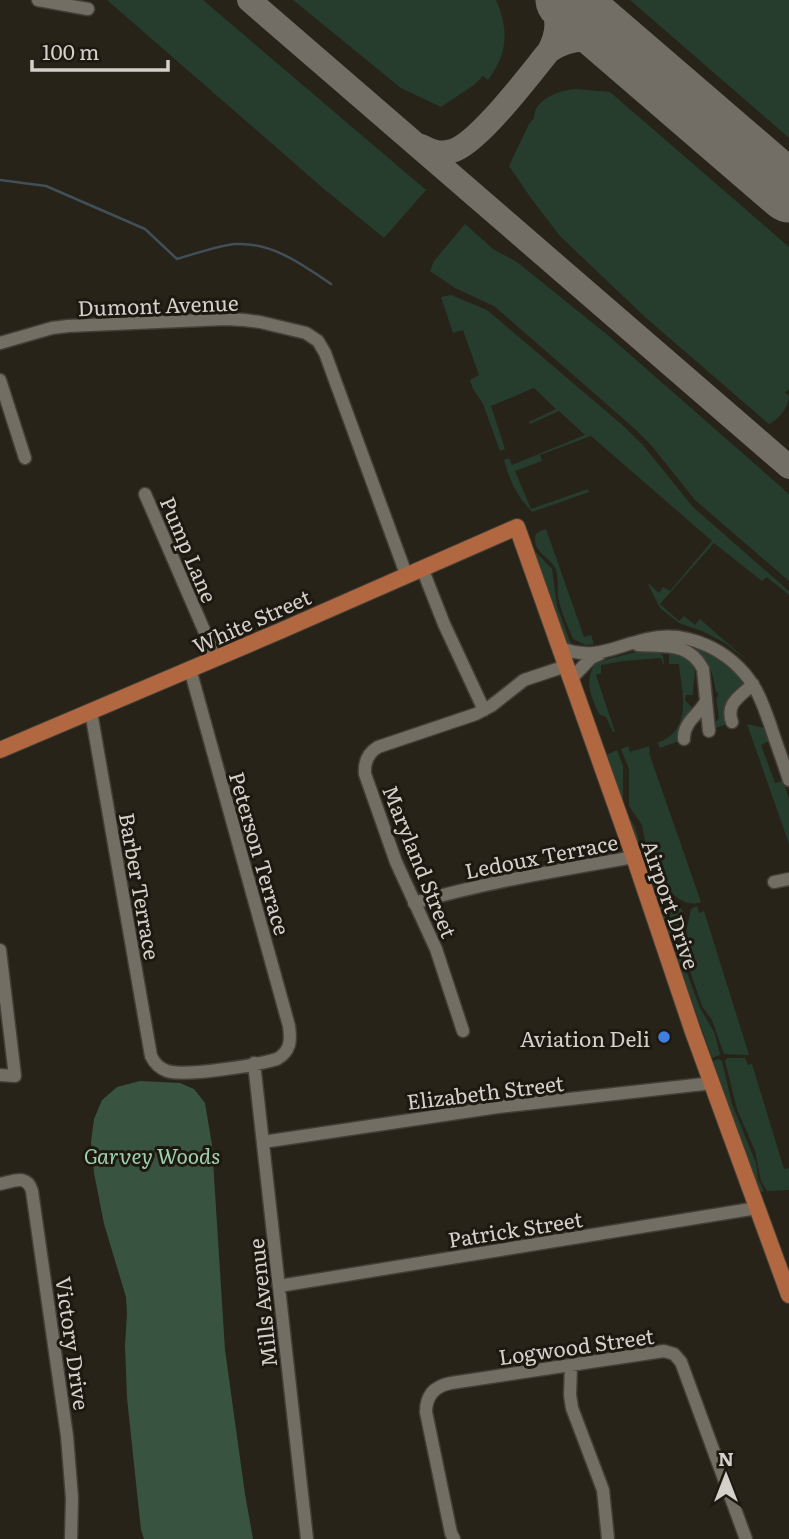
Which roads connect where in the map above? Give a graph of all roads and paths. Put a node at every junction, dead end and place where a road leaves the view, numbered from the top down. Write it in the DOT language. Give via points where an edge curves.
graph roads {
  1 [pos="38,0"];
  2 [pos="88,9"];
  3 [pos="0,343"];
  4 [pos="0,380"];
  5 [pos="25,458"];
  6 [pos="145,494"];
  7 [pos="517,527"];
  8 [pos="414,571"];
  9 [pos="626,644"];
  10 [pos="560,648"];
  11 [pos="603,652"];
  12 [pos="214,659"];
  13 [pos="190,670"];
  14 [pos="568,672"];
  15 [pos="753,684"];
  16 [pos="706,701"];
  17 [pos="484,710"];
  18 [pos="91,712"];
  19 [pos="732,722"];
  20 [pos="709,731"];
  21 [pos="684,739"];
  22 [pos="0,750"];
  23 [pos="789,780"];
  24 [pos="634,858"];
  25 [pos="789,879"];
  26 [pos="774,882"];
  27 [pos="415,903"];
  28 [pos="0,950"];
  29 [pos="463,1031"];
  30 [pos="254,1063"];
  31 [pos="0,1075"];
  32 [pos="713,1083"];
  33 [pos="263,1142"];
  34 [pos="0,1184"];
  35 [pos="757,1208"];
  36 [pos="279,1286"];
  37 [pos="789,1294"];
  38 [pos="571,1365"];
  39 [pos="452,1537"];
  40 [pos="71,1539"];
  41 [pos="307,1539"];
  42 [pos="608,1539"];
  43 [pos="746,1539"];
  1 -- 2 [label="street"];
  3 -- 8 [label="street, Dumont Avenue" via="68,326 225,320 260,322 313,337 322,346"];
  4 -- 5 [label="street"];
  6 -- 12 [label="street, Pump Lane"];
  7 -- 8 [label="main road, White Street"];
  7 -- 10 [label="main road, Airport Drive"];
  8 -- 12 [label="main road, White Street"];
  8 -- 17 [label="street, Dumont Avenue"];
  9 -- 11 [label="street"];
  9 -- 15 [label="street" via="666,637 706,644 734,662"];
  9 -- 16 [label="street" via="692,654 703,669"];
  10 -- 11 [label="street" via="578,654"];
  10 -- 14 [label="main road, Airport Drive"];
  11 -- 14 [label="street"];
  12 -- 13 [label="main road, White Street"];
  13 -- 18 [label="main road, White Street"];
  13 -- 30 [label="street, Peterson Terrace" via="289,1026 285,1053"];
  14 -- 17 [label="street, Maryland Street" via="524,680"];
  14 -- 24 [label="main road, Airport Drive"];
  15 -- 19 [label="street" via="732,703"];
  15 -- 23 [label="street"];
  16 -- 20 [label="street"];
  16 -- 21 [label="street" via="687,723"];
  17 -- 27 [label="street, Maryland Street" via="378,747 366,762 366,778"];
  18 -- 22 [label="main road, White Street"];
  18 -- 30 [label="street, Barber Terrace" via="148,1046 156,1065 170,1072 189,1073"];
  24 -- 27 [label="street, Ledoux Terrace" via="505,880"];
  24 -- 32 [label="main road, Airport Drive"];
  25 -- 26 [label="street"];
  27 -- 29 [label="street, Maryland Street" via="436,949"];
  28 -- 31 [label="street" via="15,1076"];
  30 -- 33 [label="street, Mills Avenue"];
  32 -- 33 [label="street, Elizabeth Street" via="498,1107"];
  32 -- 35 [label="main road, Airport Drive"];
  33 -- 36 [label="street, Mills Avenue"];
  34 -- 40 [label="street, Victory Drive" via="21,1180 29,1183 32,1191 66,1425"];
  35 -- 36 [label="street, Patrick Street"];
  35 -- 37 [label="main road, Airport Drive"];
  36 -- 41 [label="street, Mills Avenue"];
  38 -- 39 [label="street, Logwood Street" via="445,1384 429,1396 426,1412"];
  38 -- 42 [label="street" via="572,1408 603,1490"];
  38 -- 43 [label="street, Logwood Street" via="664,1351 677,1356"];
}
